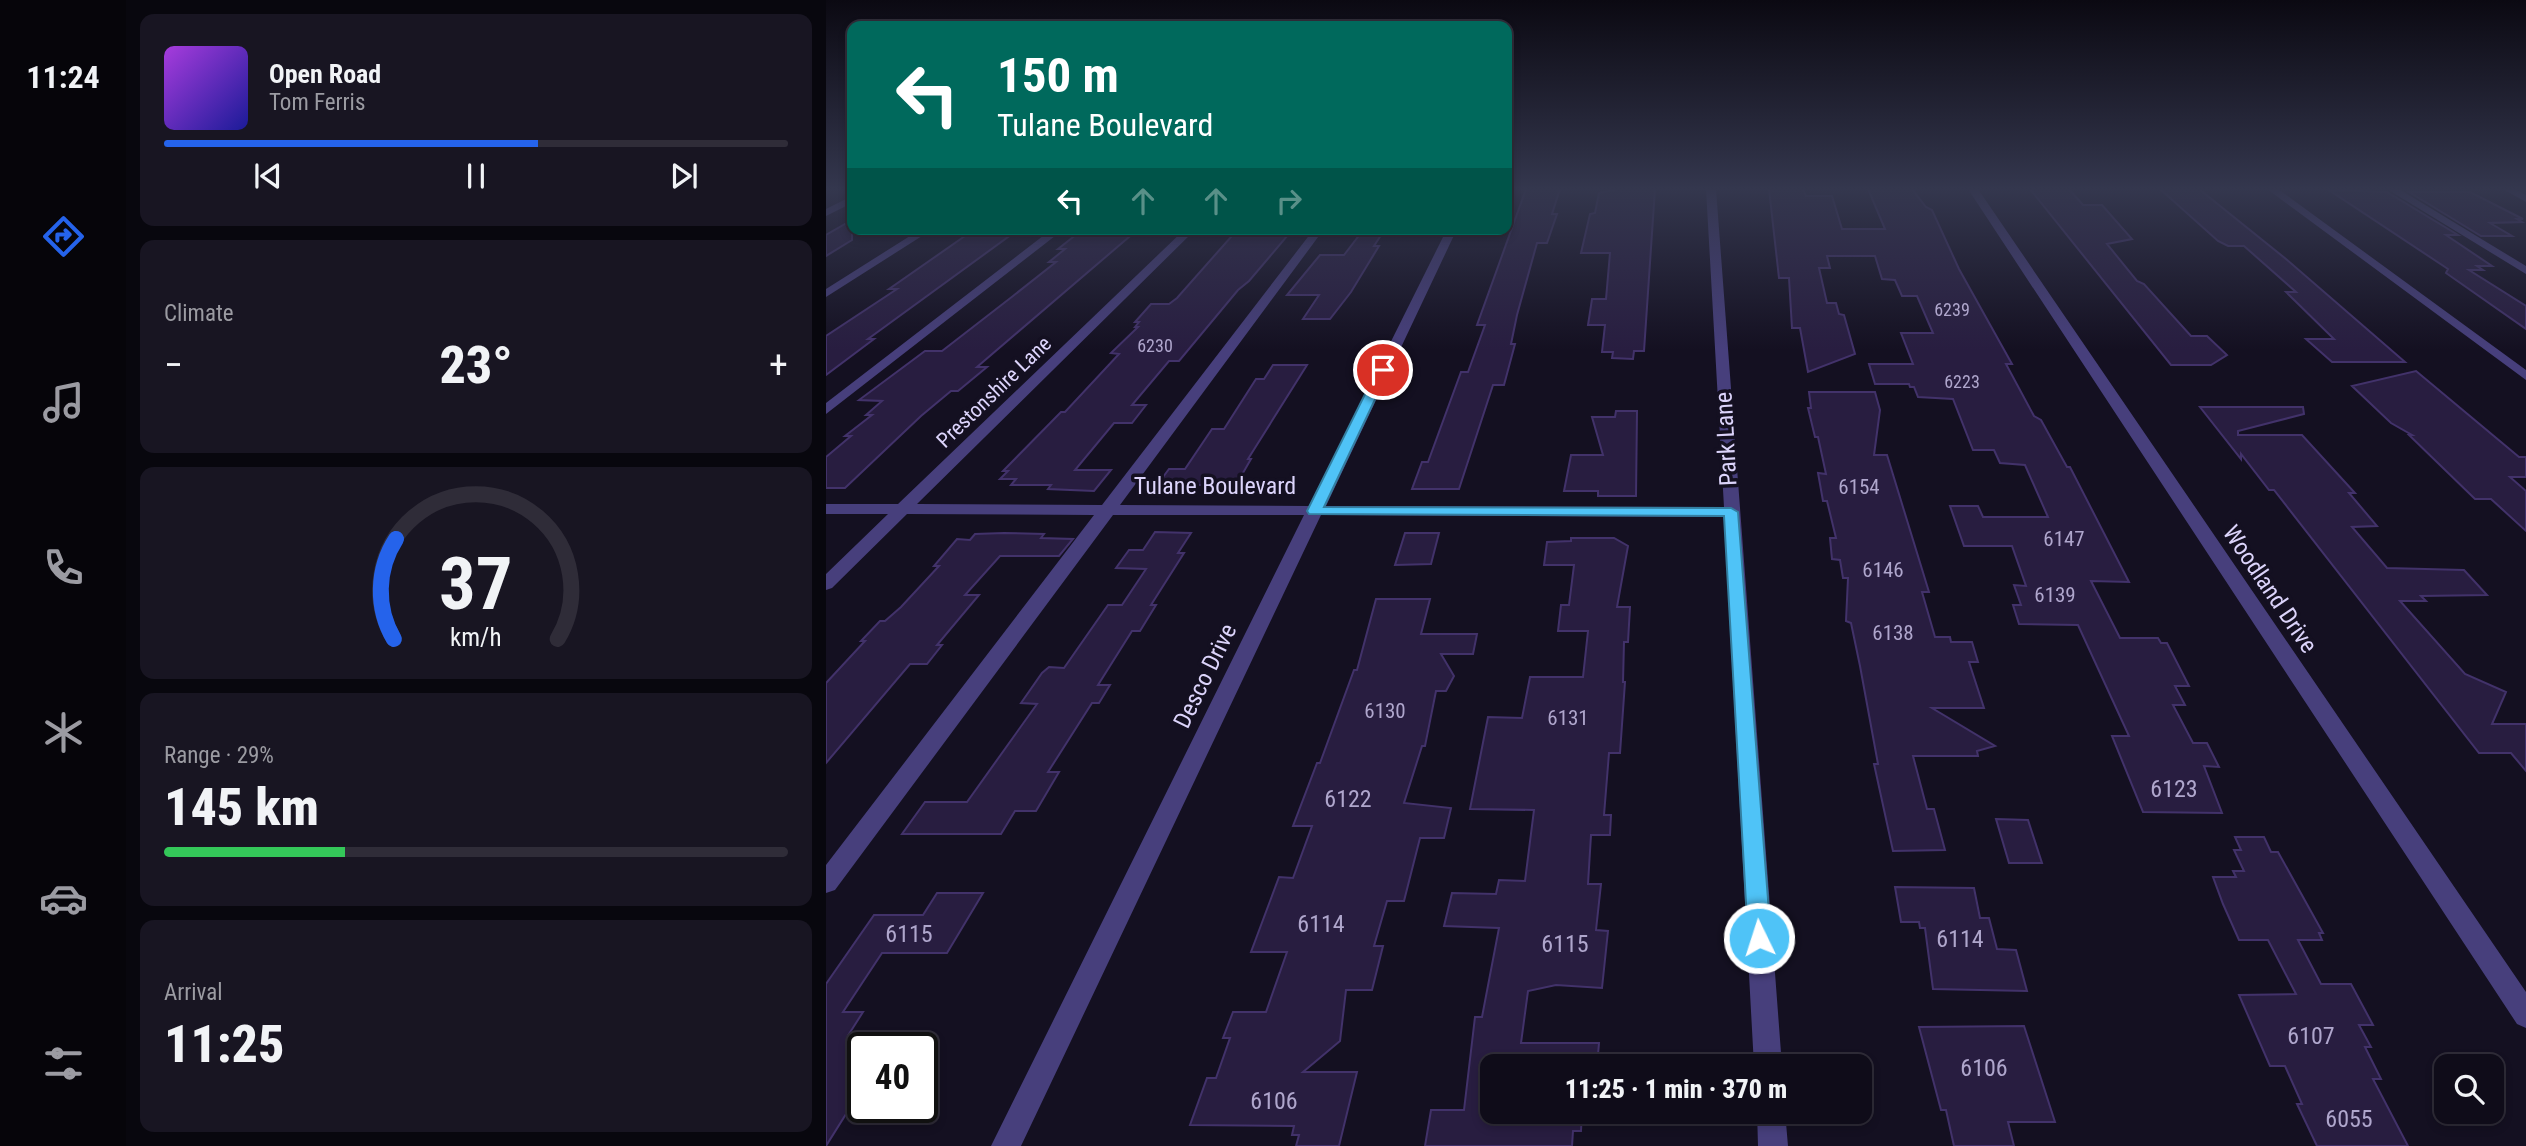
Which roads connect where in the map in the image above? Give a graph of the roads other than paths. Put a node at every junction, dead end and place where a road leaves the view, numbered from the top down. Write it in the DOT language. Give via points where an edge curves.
graph roads {
  1 [pos="907,242"];
  2 [pos="1042,242"];
  3 [pos="1177,242"];
  4 [pos="1309,242"];
  5 [pos="1445,242"];
  6 [pos="1714,242"];
  7 [pos="2009,242"];
  8 [pos="2345,242"];
  9 [pos="2479,242"];
  10 [pos="2526,271"];
  11 [pos="826,294"];
  12 [pos="2526,376"];
  13 [pos="826,410"];
  14 [pos="826,509"];
  15 [pos="904,509"];
  16 [pos="1108,510"];
  17 [pos="1314,511"];
  18 [pos="1731,512"];
  19 [pos="826,584"];
  20 [pos="826,883"];
  21 [pos="2526,1015"];
  22 [pos="1767,1054"];
  23 [pos="1772,1124"];
  24 [pos="1006,1146"];
  25 [pos="1773,1146"];
  1 -- 11 [label="street"];
  2 -- 13 [label="street"];
  3 -- 15 [label="street, Prestonshire Lane"];
  4 -- 16 [label="street"];
  5 -- 17 [label="street, Desco Drive"];
  6 -- 18 [label="street, Park Lane"];
  7 -- 21 [label="street, Woodland Drive"];
  8 -- 12 [label="street"];
  9 -- 10 [label="street"];
  14 -- 15 [label="street, Tulane Boulevard"];
  15 -- 16 [label="street, Tulane Boulevard"];
  15 -- 19 [label="street, Prestonshire Lane"];
  16 -- 17 [label="street, Tulane Boulevard"];
  16 -- 20 [label="street"];
  17 -- 18 [label="street, Tulane Boulevard"];
  17 -- 24 [label="street, Desco Drive"];
  18 -- 22 [label="street, Park Lane"];
  23 -- 25 [label="street"];
}
